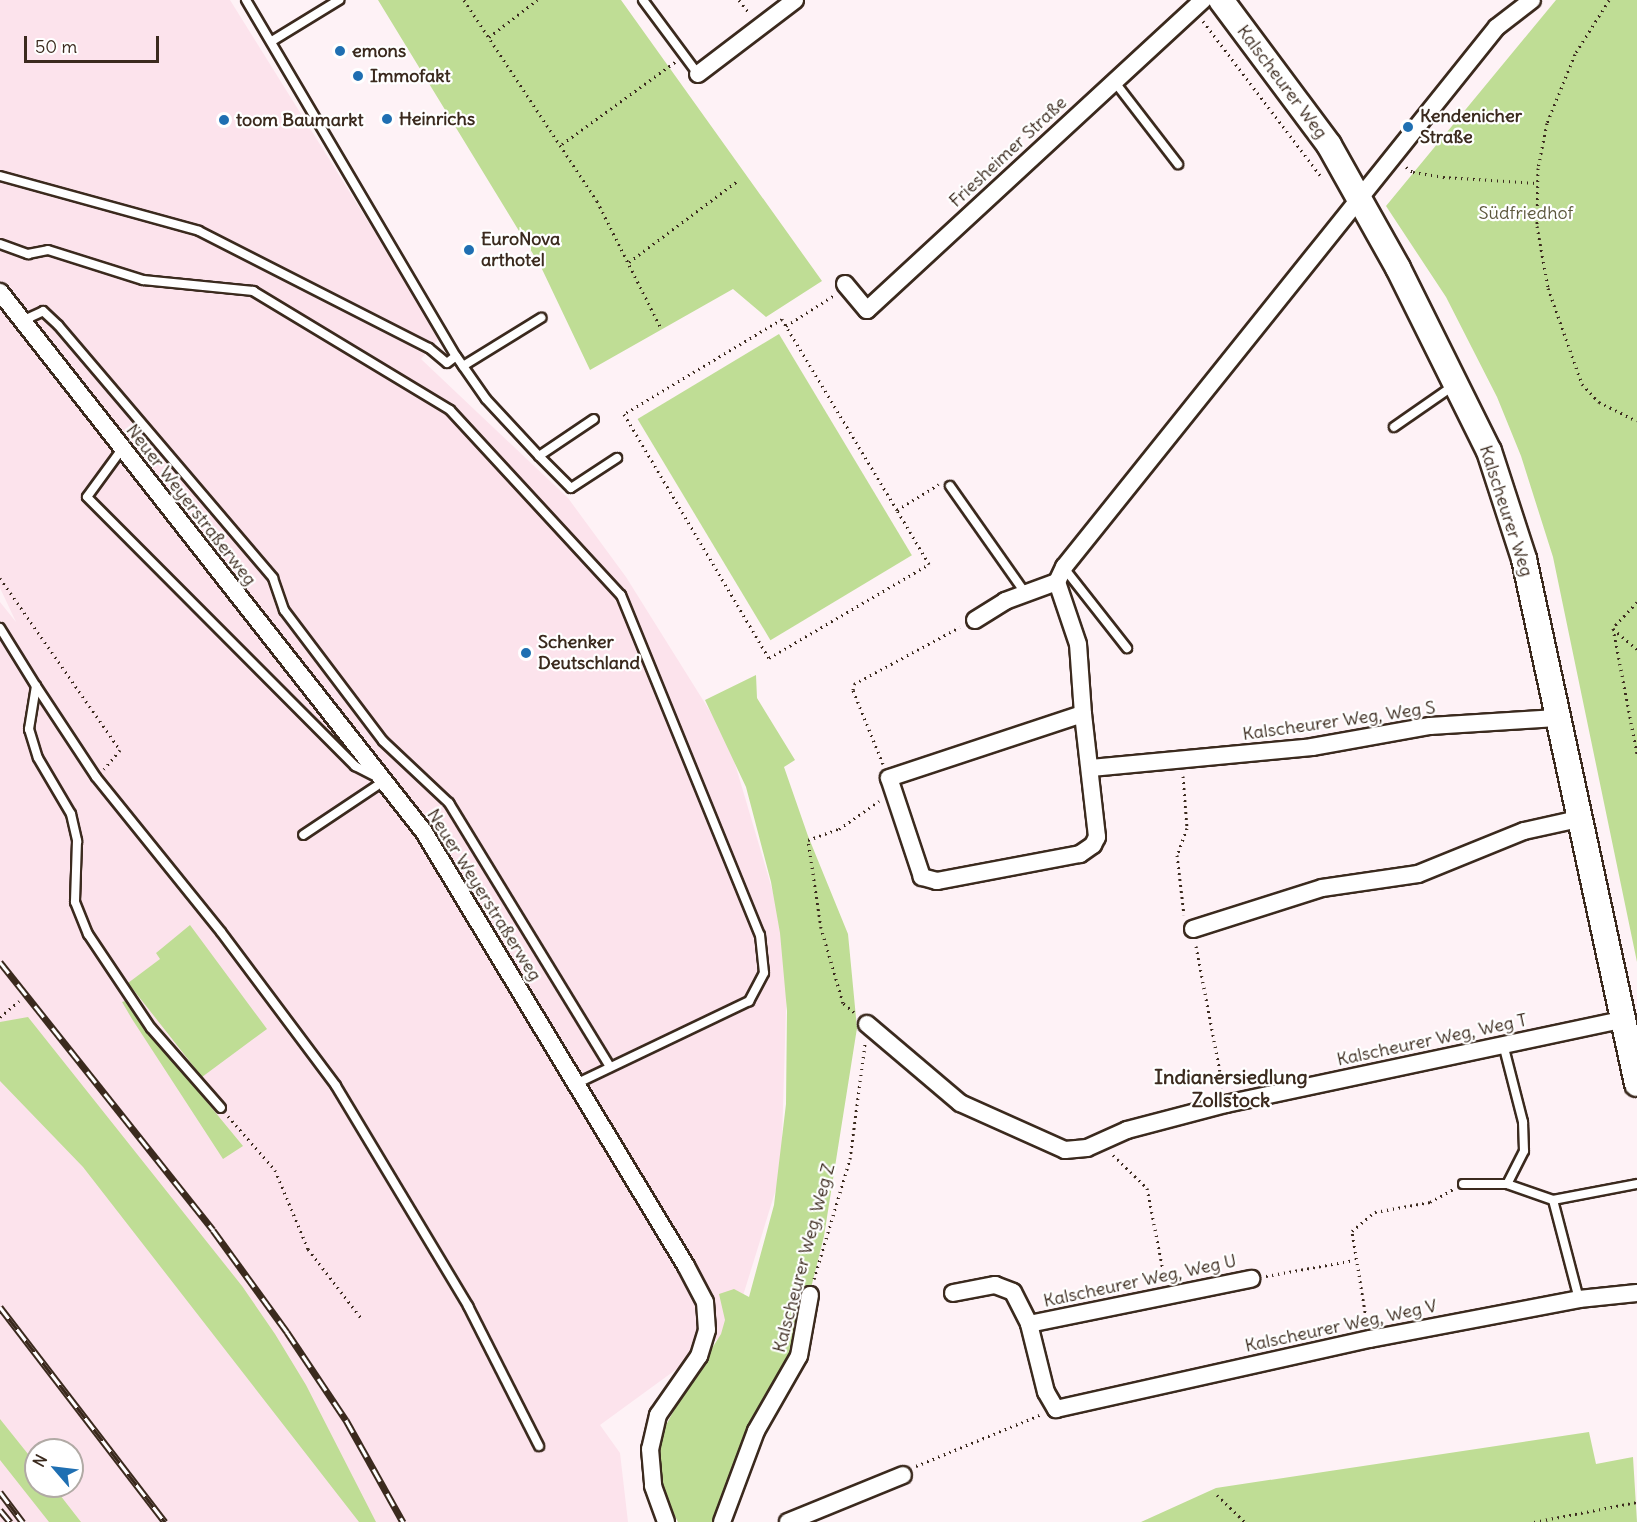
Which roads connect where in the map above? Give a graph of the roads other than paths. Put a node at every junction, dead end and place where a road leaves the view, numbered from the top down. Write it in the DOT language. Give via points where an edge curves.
graph roads {
  1 [pos="246,0"];
  2 [pos="339,0"];
  3 [pos="643,0"];
  4 [pos="795,0"];
  5 [pos="1221,0"];
  6 [pos="1524,2"];
  7 [pos="1198,4"];
  8 [pos="272,41"];
  9 [pos="698,74"];
  10 [pos="1114,81"];
  11 [pos="1178,164"];
  12 [pos="0,176"];
  13 [pos="1359,202"];
  14 [pos="0,244"];
  15 [pos="845,284"];
  16 [pos="0,292"];
  17 [pos="541,318"];
  18 [pos="22,321"];
  19 [pos="456,356"];
  20 [pos="463,366"];
  21 [pos="1456,383"];
  22 [pos="594,419"];
  23 [pos="1394,427"];
  24 [pos="122,449"];
  25 [pos="539,456"];
  26 [pos="617,458"];
  27 [pos="950,486"];
  28 [pos="1060,575"];
  29 [pos="1026,594"];
  30 [pos="975,620"];
  31 [pos="0,628"];
  32 [pos="1127,648"];
  33 [pos="36,686"];
  34 [pos="1083,714"];
  35 [pos="1557,718"];
  36 [pos="1091,768"];
  37 [pos="384,781"];
  38 [pos="1578,819"];
  39 [pos="303,835"];
  40 [pos="1193,929"];
  41 [pos="1620,1020"];
  42 [pos="867,1024"];
  43 [pos="1503,1044"];
  44 [pos="610,1067"];
  45 [pos="576,1084"];
  46 [pos="1637,1084"];
  47 [pos="221,1108"];
  48 [pos="1463,1184"];
  49 [pos="1507,1184"];
  50 [pos="1637,1184"];
  51 [pos="1553,1200"];
  52 [pos="1251,1279"];
  53 [pos="953,1293"];
  54 [pos="1637,1293"];
  55 [pos="810,1296"];
  56 [pos="1579,1299"];
  57 [pos="1029,1324"];
  58 [pos="539,1446"];
  59 [pos="903,1475"];
  60 [pos="666,1522"];
  61 [pos="722,1522"];
  62 [pos="788,1522"];
  1 -- 8 [label="lane"];
  2 -- 8 [label="lane"];
  3 -- 9 [label="lane"];
  4 -- 9 [label="street"];
  5 -- 13 [label="street, Kalscheurer Weg" via="1329,144"];
  6 -- 13 [label="street" via="1497,27"];
  7 -- 10 [label="street, Friesheimer Straße"];
  8 -- 19 [label="lane"];
  10 -- 11 [label="lane"];
  10 -- 15 [label="street, Friesheimer Straße" via="867,310"];
  12 -- 19 [label="lane" via="199,231 429,348 447,363"];
  13 -- 21 [label="street, Kalscheurer Weg" via="1398,268"];
  13 -- 28 [label="street"];
  14 -- 44 [label="lane" via="28,254 48,250 143,280 253,291 450,410 621,595 760,934 764,973 749,1001"];
  16 -- 18 [label="street, Neuer Weyerstraßerweg"];
  17 -- 20 [label="lane"];
  18 -- 24 [label="street, Neuer Weyerstraßerweg"];
  18 -- 44 [label="lane" via="44,311 58,325 273,578 284,610 383,741 449,803"];
  19 -- 20 [label="lane"];
  20 -- 25 [label="lane" via="486,399"];
  21 -- 23 [label="lane"];
  21 -- 35 [label="street, Kalscheurer Weg" via="1489,451 1524,559"];
  22 -- 25 [label="lane"];
  24 -- 37 [label="street, Neuer Weyerstraßerweg"];
  24 -- 37 [label="lane" via="87,497 355,766"];
  25 -- 26 [label="lane" via="572,488"];
  27 -- 29 [label="lane"];
  28 -- 29 [label="street"];
  28 -- 32 [label="lane"];
  28 -- 34 [label="street" via="1078,644"];
  29 -- 30 [label="street"];
  31 -- 33 [label="lane"];
  33 -- 47 [label="lane" via="29,729 38,758 71,814 77,841 75,902 88,934 151,1028"];
  33 -- 58 [label="lane" via="96,777 221,932 336,1086 468,1306"];
  34 -- 36 [label="street"];
  34 -- 36 [label="street" via="891,786 922,877 938,881 1080,854 1097,837"];
  35 -- 36 [label="street, Kalscheurer Weg, Weg S" via="1430,726 1312,747"];
  35 -- 38 [label="street, Kalscheurer Weg"];
  37 -- 39 [label="lane"];
  37 -- 45 [label="street, Neuer Weyerstraßerweg" via="424,832"];
  38 -- 40 [label="street" via="1524,831 1418,874 1322,888"];
  38 -- 41 [label="street, Kalscheurer Weg"];
  41 -- 43 [label="street, Kalscheurer Weg, Weg T"];
  41 -- 46 [label="street, Kalscheurer Weg"];
  42 -- 43 [label="street, Kalscheurer Weg, Weg T" via="936,1086 984,1117 1065,1150 1105,1142 1127,1130 1226,1104"];
  43 -- 49 [label="lane" via="1523,1122 1524,1150"];
  44 -- 45 [label="lane"];
  45 -- 60 [label="street, Neuer Weyerstraßerweg" via="705,1302 707,1330 699,1356 658,1415 650,1449 653,1486"];
  48 -- 49 [label="lane"];
  49 -- 51 [label="lane"];
  50 -- 51 [label="lane"];
  51 -- 56 [label="lane"];
  52 -- 57 [label="street, Kalscheurer Weg, Weg U"];
  53 -- 57 [label="street, Kalscheurer Weg, Weg U" via="995,1285 1004,1288 1013,1292"];
  54 -- 56 [label="street, Kalscheurer Weg, Weg V"];
  55 -- 61 [label="street, Kalscheurer Weg, Weg Z" via="799,1356 756,1431"];
  56 -- 57 [label="street, Kalscheurer Weg, Weg V" via="1370,1338 1056,1408 1046,1392"];
  59 -- 62 [label="street"];
}
